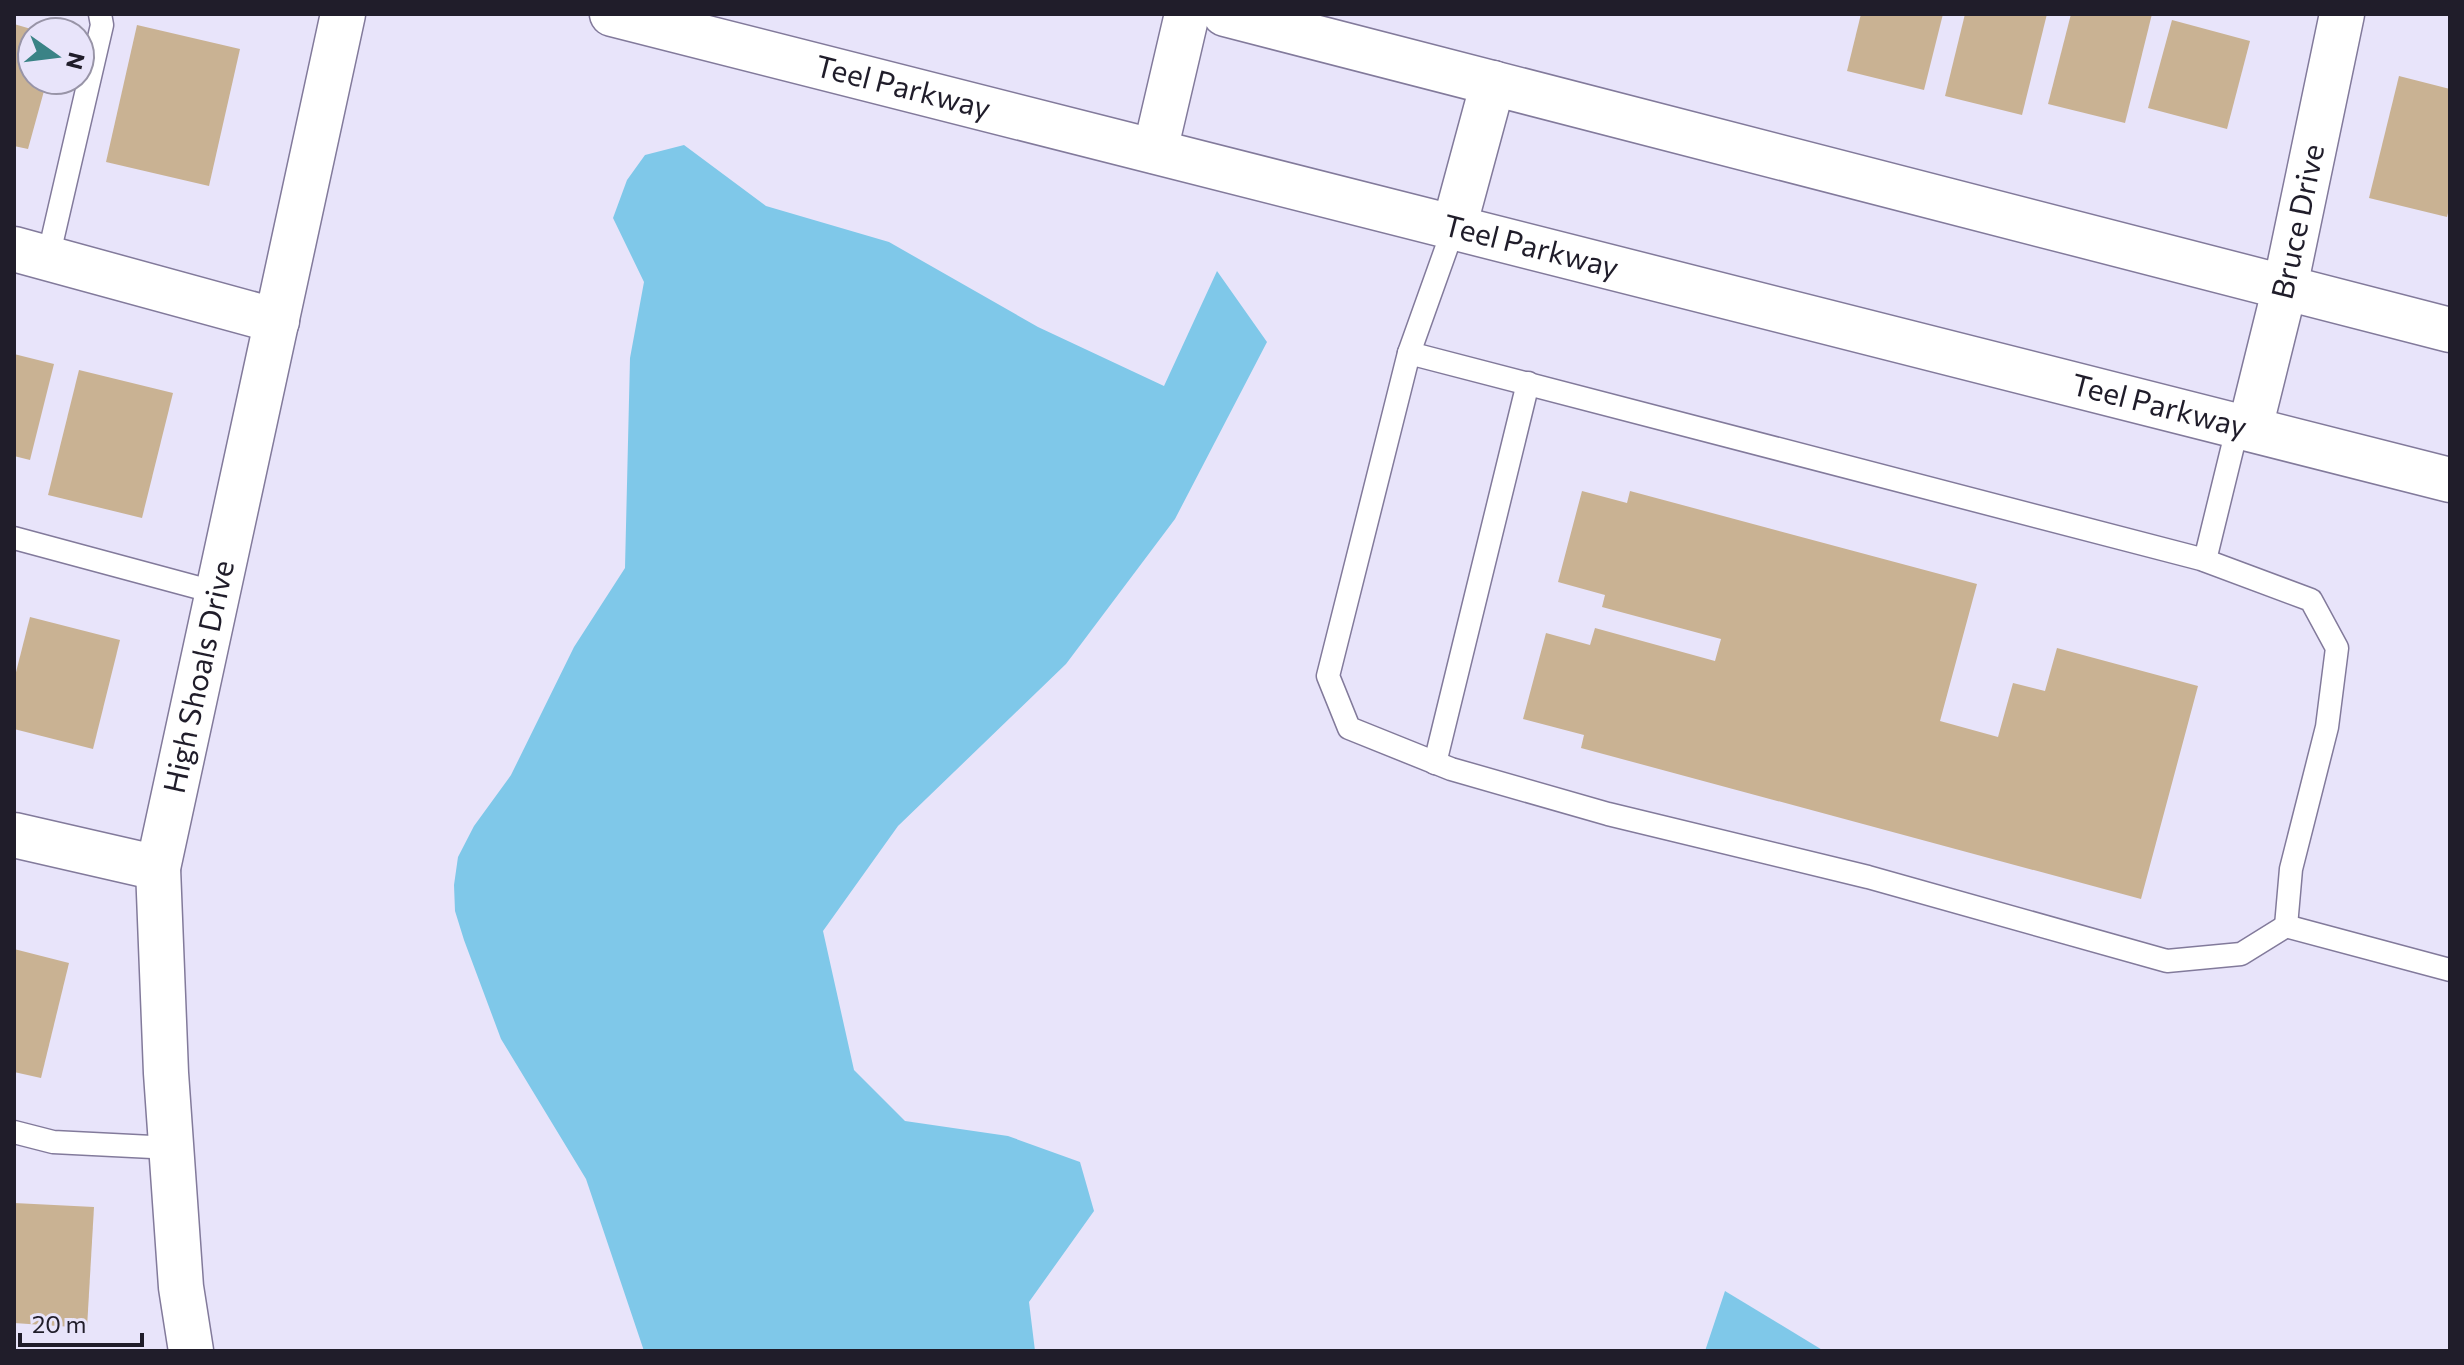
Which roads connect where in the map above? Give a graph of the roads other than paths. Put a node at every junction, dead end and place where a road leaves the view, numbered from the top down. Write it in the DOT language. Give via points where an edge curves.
graph roads {
  1 [pos="100,14"];
  2 [pos="343,14"];
  3 [pos="612,14"];
  4 [pos="1187,14"];
  5 [pos="1225,14"];
  6 [pos="2342,14"];
  7 [pos="1493,83"];
  8 [pos="1155,151"];
  9 [pos="1454,227"];
  10 [pos="31,254"];
  11 [pos="2285,287"];
  12 [pos="277,321"];
  13 [pos="2450,330"];
  14 [pos="1409,353"];
  15 [pos="1528,383"];
  16 [pos="2244,427"];
  17 [pos="2450,480"];
  18 [pos="14,538"];
  19 [pos="2205,560"];
  20 [pos="218,593"];
  21 [pos="1435,763"];
  22 [pos="14,835"];
  23 [pos="158,868"];
  24 [pos="2286,926"];
  25 [pos="2450,970"];
  26 [pos="14,1132"];
  27 [pos="172,1148"];
  28 [pos="191,1351"];
  1 -- 10 [label="lane" via="102,25"];
  2 -- 12 [label="main road, High Shoals Drive"];
  3 -- 8 [label="main road, Teel Parkway"];
  4 -- 8 [label="main road"];
  5 -- 7 [label="main road"];
  6 -- 11 [label="main road, Bruce Drive"];
  7 -- 9 [label="main road"];
  7 -- 11 [label="main road"];
  8 -- 9 [label="main road, Teel Parkway"];
  9 -- 14 [label="lane"];
  9 -- 16 [label="main road, Teel Parkway"];
  10 -- 12 [label="main road"];
  11 -- 13 [label="main road"];
  11 -- 16 [label="main road, Bruce Drive"];
  12 -- 20 [label="main road, High Shoals Drive"];
  14 -- 15 [label="lane"];
  14 -- 21 [label="lane" via="1328,676 1349,728"];
  15 -- 19 [label="lane"];
  15 -- 21 [label="lane"];
  16 -- 17 [label="main road, Teel Parkway"];
  16 -- 19 [label="lane"];
  18 -- 20 [label="lane"];
  19 -- 24 [label="lane" via="2311,600 2337,648 2327,727 2291,869"];
  20 -- 23 [label="main road, High Shoals Drive"];
  21 -- 24 [label="lane" via="1608,814 1868,877 2167,961 2241,954"];
  22 -- 23 [label="main road"];
  23 -- 27 [label="main road, High Shoals Drive"];
  24 -- 25 [label="lane"];
  26 -- 27 [label="lane" via="53,1142"];
  27 -- 28 [label="main road, High Shoals Drive"];
}
